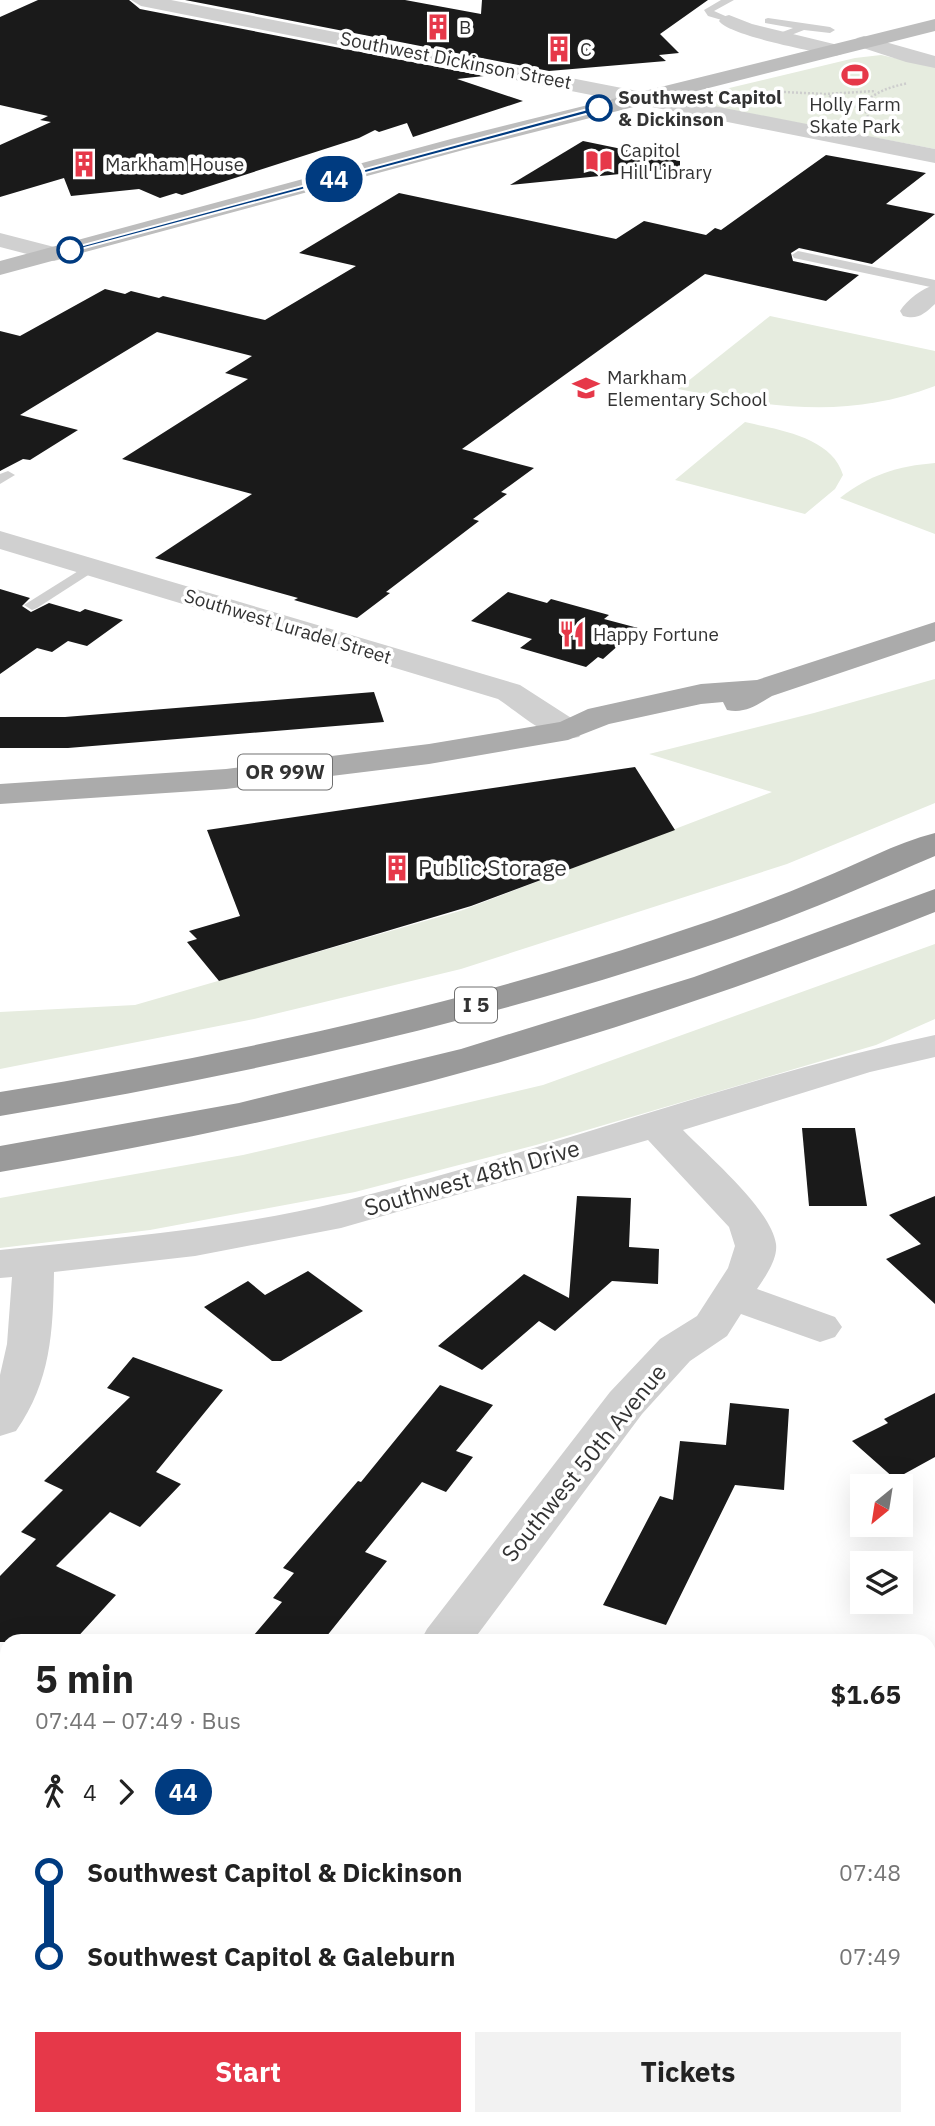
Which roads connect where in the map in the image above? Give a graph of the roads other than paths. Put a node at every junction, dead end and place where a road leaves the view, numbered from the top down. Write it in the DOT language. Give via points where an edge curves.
graph roads {
  1 [pos="141,0"];
  2 [pos="729,0"];
  3 [pos="729,21"];
  4 [pos="935,25"];
  5 [pos="803,27"];
  6 [pos="775,28"];
  7 [pos="832,40"];
  8 [pos="864,42"];
  9 [pos="935,62"];
  10 [pos="641,97"];
  11 [pos="935,156"];
  12 [pos="0,240"];
  13 [pos="54,254"];
  14 [pos="798,255"];
  15 [pos="0,268"];
  16 [pos="935,284"];
  17 [pos="935,292"];
  18 [pos="912,312"];
  19 [pos="0,540"];
  20 [pos="91,567"];
  21 [pos="32,604"];
  22 [pos="935,631"];
  23 [pos="568,730"];
  24 [pos="0,794"];
  25 [pos="935,842"];
  26 [pos="935,900"];
  27 [pos="935,1046"];
  28 [pos="0,1104"];
  29 [pos="656,1125"];
  30 [pos="0,1159"];
  31 [pos="17,1262"];
  32 [pos="734,1296"];
  33 [pos="820,1328"];
  34 [pos="0,1420"];
  35 [pos="450,1634"];
  1 -- 10 [label="street, Southwest Dickinson Street"];
  2 -- 3 [label="lane" via="709,10"];
  3 -- 6 [label="street"];
  4 -- 8 [label="main road"];
  5 -- 6 [label="lane"];
  5 -- 6 [label="lane"];
  5 -- 7 [label="lane"];
  6 -- 7 [label="street"];
  7 -- 8 [label="main road"];
  7 -- 10 [label="main road"];
  8 -- 9 [label="street"];
  10 -- 11 [label="street, Southwest Dickinson Street"];
  10 -- 13 [label="main road"];
  12 -- 13 [label="street"];
  13 -- 15 [label="main road"];
  14 -- 16 [label="lane"];
  17 -- 18 [label="street"];
  19 -- 20 [label="street, Southwest Luradel Street"];
  20 -- 21 [label="lane"];
  20 -- 23 [label="street, Southwest Luradel Street" via="509,692"];
  22 -- 23 [label="main road, OR 99W" via="761,689 724,711 615,738"];
  23 -- 24 [label="main road, OR 99W" via="429,754 239,778"];
  25 -- 28 [label="highway, I 5" via="765,914 455,1011 240,1062"];
  26 -- 30 [label="highway, I 5" via="821,946 491,1055 142,1135"];
  27 -- 29 [label="street, Southwest 48th Drive" via="862,1062"];
  29 -- 31 [label="street, Southwest 48th Drive" via="392,1202 292,1226"];
  29 -- 32 [label="street, Southwest 50th Avenue" via="748,1222 755,1246 750,1269"];
  31 -- 34 [label="street" via="32,1331 20,1380"];
  32 -- 33 [label="street"];
  32 -- 35 [label="street, Southwest 50th Avenue" via="712,1326 675,1350 626,1403"];
}
